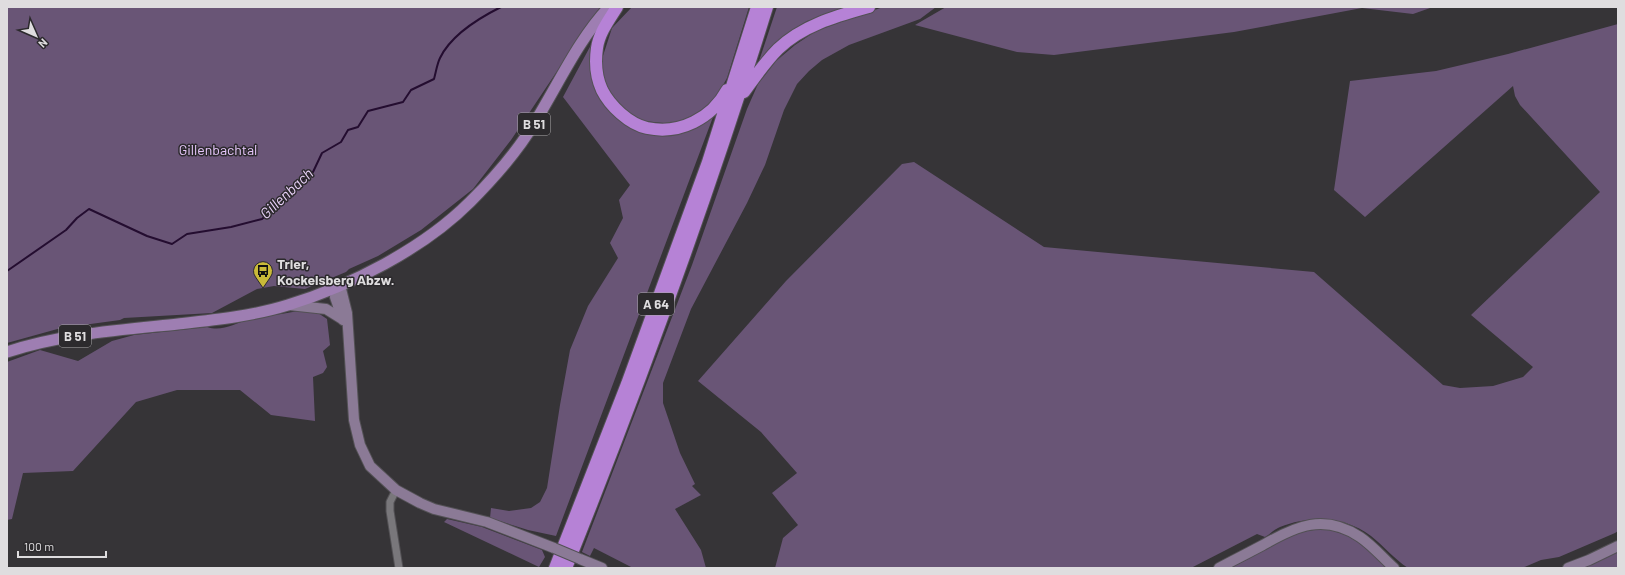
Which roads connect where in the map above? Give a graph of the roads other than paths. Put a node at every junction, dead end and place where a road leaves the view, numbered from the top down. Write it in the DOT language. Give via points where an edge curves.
graph roads {
  1 [pos="609,7"];
  2 [pos="617,7"];
  3 [pos="757,7"];
  4 [pos="767,7"];
  5 [pos="869,7"];
  6 [pos="738,67"];
  7 [pos="738,100"];
  8 [pos="391,261"];
  9 [pos="340,285"];
  10 [pos="287,305"];
  11 [pos="244,314"];
  12 [pos="342,319"];
  13 [pos="348,334"];
  14 [pos="7,352"];
  15 [pos="396,490"];
  16 [pos="1618,546"];
  17 [pos="399,568"];
  18 [pos="556,568"];
  19 [pos="566,568"];
  20 [pos="602,568"];
  21 [pos="1219,568"];
  22 [pos="1394,568"];
  23 [pos="1568,568"];
  1 -- 8 [label="main road, B 51" via="581,44 534,124 500,168 454,217"];
  2 -- 6 [label="highway" via="601,34 597,47 597,75 602,90 611,103 632,121 647,128 663,128 683,126 701,118 717,104"];
  3 -- 6 [label="highway, A 64"];
  4 -- 7 [label="highway, A 64"];
  5 -- 7 [label="highway" via="826,20 792,38 767,61"];
  6 -- 18 [label="highway, A 64" via="708,162"];
  7 -- 19 [label="highway, A 64" via="637,387"];
  8 -- 9 [label="main road, B 51"];
  8 -- 11 [label="main road, B 51"];
  9 -- 10 [label="main road, B 51"];
  9 -- 12 [label="main road" via="335,297"];
  9 -- 13 [label="main road" via="347,313"];
  10 -- 11 [label="main road, B 51"];
  10 -- 12 [label="main road" via="326,309"];
  11 -- 14 [label="main road, B 51" via="81,335"];
  12 -- 13 [label="main road"];
  13 -- 15 [label="main road" via="354,420 360,445 370,466"];
  15 -- 17 [label="street" via="390,502 390,511"];
  15 -- 20 [label="main road, bridge" via="434,509 487,522"];
  16 -- 23 [label="main road"];
  21 -- 22 [label="main road" via="1293,529 1310,524 1343,528 1359,536"];
}
